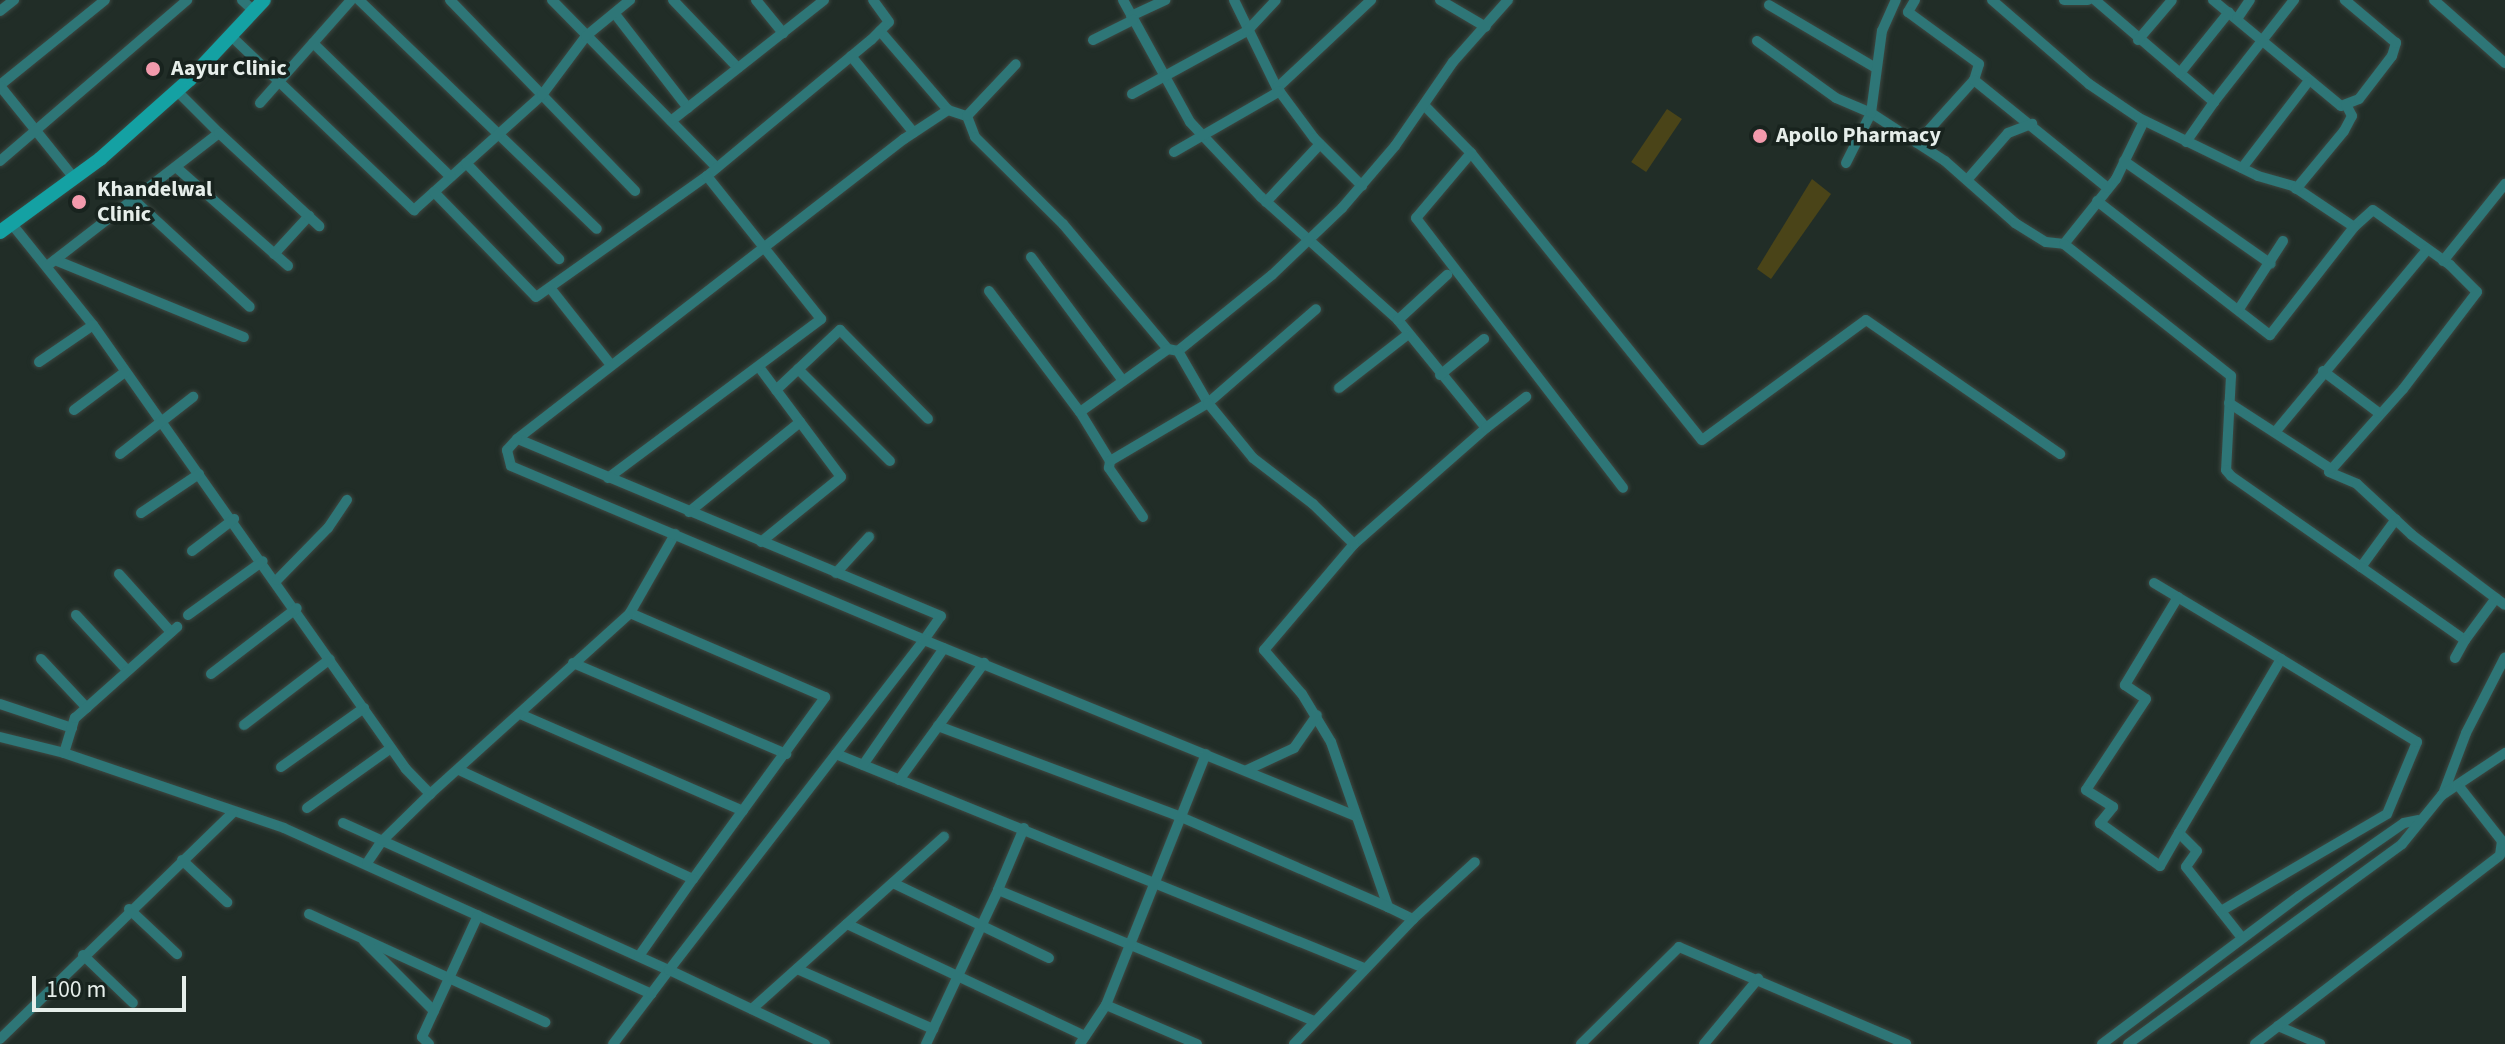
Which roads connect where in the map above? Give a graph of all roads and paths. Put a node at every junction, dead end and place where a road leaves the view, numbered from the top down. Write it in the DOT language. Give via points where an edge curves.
graph roads {
  1 [pos="14,0"];
  2 [pos="105,0"];
  3 [pos="187,0"];
  4 [pos="242,0"];
  5 [pos="351,0"];
  6 [pos="359,0"];
  7 [pos="450,0"];
  8 [pos="552,0"];
  9 [pos="630,0"];
  10 [pos="673,0"];
  11 [pos="756,0"];
  12 [pos="824,0"];
  13 [pos="873,0"];
  14 [pos="1123,0"];
  15 [pos="1165,0"];
  16 [pos="1234,0"];
  17 [pos="1276,0"];
  18 [pos="1371,0"];
  19 [pos="1440,0"];
  20 [pos="1508,0"];
  21 [pos="1896,0"];
  22 [pos="1915,0"];
  23 [pos="1992,0"];
  24 [pos="2064,0"];
  25 [pos="2088,0"];
  26 [pos="2095,0"];
  27 [pos="2172,0"];
  28 [pos="2213,0"];
  29 [pos="2250,0"];
  30 [pos="2294,0"];
  31 [pos="2345,0"];
  32 [pos="2434,0"];
  33 [pos="1769,5"];
  34 [pos="259,6"];
  35 [pos="0,11"];
  36 [pos="1891,12"];
  37 [pos="1908,12"];
  38 [pos="615,14"];
  39 [pos="2233,15"];
  40 [pos="1132,18"];
  41 [pos="1486,27"];
  42 [pos="880,31"];
  43 [pos="1247,31"];
  44 [pos="783,33"];
  45 [pos="231,36"];
  46 [pos="586,36"];
  47 [pos="1093,40"];
  48 [pos="2138,40"];
  49 [pos="1757,41"];
  50 [pos="2264,41"];
  51 [pos="313,43"];
  52 [pos="851,56"];
  53 [pos="2505,63"];
  54 [pos="1016,64"];
  55 [pos="738,68"];
  56 [pos="1876,68"];
  57 [pos="2180,73"];
  58 [pos="1166,75"];
  59 [pos="1974,80"];
  60 [pos="278,81"];
  61 [pos="2308,82"];
  62 [pos="0,85"];
  63 [pos="1279,90"];
  64 [pos="177,91"];
  65 [pos="1132,94"];
  66 [pos="542,95"];
  67 [pos="2214,102"];
  68 [pos="260,103"];
  69 [pos="2346,104"];
  70 [pos="1425,106"];
  71 [pos="688,108"];
  72 [pos="948,110"];
  73 [pos="1871,113"];
  74 [pos="967,116"];
  75 [pos="671,121"];
  76 [pos="2144,121"];
  77 [pos="2032,124"];
  78 [pos="38,129"];
  79 [pos="219,133"];
  80 [pos="914,133"];
  81 [pos="498,134"];
  82 [pos="1201,134"];
  83 [pos="2186,142"];
  84 [pos="1917,143"];
  85 [pos="1320,144"];
  86 [pos="1174,152"];
  87 [pos="1471,153"];
  88 [pos="0,161"];
  89 [pos="2124,161"];
  90 [pos="466,163"];
  91 [pos="1846,163"];
  92 [pos="177,168"];
  93 [pos="2242,168"];
  94 [pos="712,172"];
  95 [pos="451,177"];
  96 [pos="74,178"];
  97 [pos="1967,180"];
  98 [pos="2505,184"];
  99 [pos="1362,186"];
  100 [pos="2108,188"];
  101 [pos="2296,189"];
  102 [pos="635,191"];
  103 [pos="434,192"];
  104 [pos="2502,197"];
  105 [pos="135,201"];
  106 [pos="2097,201"];
  107 [pos="1266,202"];
  108 [pos="309,216"];
  109 [pos="319,226"];
  110 [pos="2354,227"];
  111 [pos="5,228"];
  112 [pos="597,229"];
  113 [pos="1310,240"];
  114 [pos="2283,241"];
  115 [pos="2064,244"];
  116 [pos="765,247"];
  117 [pos="2427,250"];
  118 [pos="274,254"];
  119 [pos="1031,257"];
  120 [pos="559,259"];
  121 [pos="2443,261"];
  122 [pos="51,263"];
  123 [pos="2271,264"];
  124 [pos="288,266"];
  125 [pos="1447,275"];
  126 [pos="551,289"];
  127 [pos="989,291"];
  128 [pos="250,307"];
  129 [pos="1316,309"];
  130 [pos="2239,309"];
  131 [pos="1398,320"];
  132 [pos="93,325"];
  133 [pos="1407,335"];
  134 [pos="244,337"];
  135 [pos="1484,339"];
  136 [pos="1173,350"];
  137 [pos="39,362"];
  138 [pos="611,365"];
  139 [pos="759,367"];
  140 [pos="798,369"];
  141 [pos="2323,371"];
  142 [pos="125,372"];
  143 [pos="1440,375"];
  144 [pos="1123,381"];
  145 [pos="1339,388"];
  146 [pos="776,390"];
  147 [pos="193,397"];
  148 [pos="1526,397"];
  149 [pos="1208,403"];
  150 [pos="2229,403"];
  151 [pos="74,410"];
  152 [pos="1080,412"];
  153 [pos="2379,413"];
  154 [pos="928,419"];
  155 [pos="162,422"];
  156 [pos="800,422"];
  157 [pos="1486,428"];
  158 [pos="2276,431"];
  159 [pos="517,439"];
  160 [pos="120,454"];
  161 [pos="2060,454"];
  162 [pos="890,461"];
  163 [pos="1110,461"];
  164 [pos="2331,469"];
  165 [pos="199,474"];
  166 [pos="608,478"];
  167 [pos="1623,488"];
  168 [pos="347,500"];
  169 [pos="689,512"];
  170 [pos="141,513"];
  171 [pos="1143,517"];
  172 [pos="234,519"];
  173 [pos="2396,519"];
  174 [pos="675,534"];
  175 [pos="869,537"];
  176 [pos="761,542"];
  177 [pos="1354,544"];
  178 [pos="192,551"];
  179 [pos="263,561"];
  180 [pos="2361,567"];
  181 [pos="836,573"];
  182 [pos="119,574"];
  183 [pos="277,580"];
  184 [pos="2154,583"];
  185 [pos="2178,597"];
  186 [pos="2501,602"];
  187 [pos="297,608"];
  188 [pos="630,613"];
  189 [pos="76,615"];
  190 [pos="188,615"];
  191 [pos="924,640"];
  192 [pos="2465,640"];
  193 [pos="944,648"];
  194 [pos="2505,657"];
  195 [pos="2455,658"];
  196 [pos="41,659"];
  197 [pos="330,659"];
  198 [pos="2281,659"];
  199 [pos="573,663"];
  200 [pos="984,663"];
  201 [pos="127,670"];
  202 [pos="211,674"];
  203 [pos="0,704"];
  204 [pos="87,708"];
  205 [pos="364,708"];
  206 [pos="520,714"];
  207 [pos="1317,715"];
  208 [pos="244,725"];
  209 [pos="938,726"];
  210 [pos="72,728"];
  211 [pos="0,737"];
  212 [pos="391,748"];
  213 [pos="64,753"];
  214 [pos="2505,753"];
  215 [pos="786,754"];
  216 [pos="836,754"];
  217 [pos="1206,754"];
  218 [pos="863,765"];
  219 [pos="281,767"];
  220 [pos="459,770"];
  221 [pos="1247,770"];
  222 [pos="899,780"];
  223 [pos="2458,785"];
  224 [pos="430,794"];
  225 [pos="2442,795"];
  226 [pos="307,808"];
  227 [pos="743,811"];
  228 [pos="232,813"];
  229 [pos="1355,816"];
  230 [pos="1181,817"];
  231 [pos="2418,820"];
  232 [pos="343,823"];
  233 [pos="1024,828"];
  234 [pos="2179,833"];
  235 [pos="944,837"];
  236 [pos="382,841"];
  237 [pos="182,860"];
  238 [pos="1475,862"];
  239 [pos="367,863"];
  240 [pos="693,879"];
  241 [pos="1155,882"];
  242 [pos="893,883"];
  243 [pos="998,890"];
  244 [pos="227,902"];
  245 [pos="1388,907"];
  246 [pos="129,909"];
  247 [pos="2221,911"];
  248 [pos="309,914"];
  249 [pos="478,915"];
  250 [pos="1413,919"];
  251 [pos="847,924"];
  252 [pos="981,925"];
  253 [pos="360,937"];
  254 [pos="2242,938"];
  255 [pos="1130,941"];
  256 [pos="177,954"];
  257 [pos="83,955"];
  258 [pos="639,956"];
  259 [pos="1049,958"];
  260 [pos="1364,968"];
  261 [pos="797,969"];
  262 [pos="669,970"];
  263 [pos="957,976"];
  264 [pos="450,978"];
  265 [pos="1758,979"];
  266 [pos="651,994"];
  267 [pos="133,1003"];
  268 [pos="1106,1005"];
  269 [pos="752,1009"];
  270 [pos="434,1011"];
  271 [pos="1315,1021"];
  272 [pos="545,1022"];
  273 [pos="2278,1026"];
  274 [pos="933,1029"];
  275 [pos="0,1039"];
  276 [pos="1083,1040"];
  277 [pos="429,1044"];
  278 [pos="613,1044"];
  279 [pos="825,1044"];
  280 [pos="926,1044"];
  281 [pos="1197,1044"];
  282 [pos="1294,1044"];
  283 [pos="1581,1044"];
  284 [pos="1704,1044"];
  285 [pos="1906,1044"];
  286 [pos="2102,1044"];
  287 [pos="2128,1044"];
  288 [pos="2255,1044"];
  289 [pos="2320,1044"];
  1 -- 35 [label="street"];
  2 -- 62 [label="street"];
  3 -- 78 [label="street"];
  4 -- 34 [label="street"];
  5 -- 51 [label="street"];
  6 -- 81 [label="street"];
  7 -- 66 [label="street"];
  8 -- 46 [label="street"];
  9 -- 38 [label="street"];
  10 -- 55 [label="street"];
  11 -- 44 [label="street"];
  12 -- 44 [label="street"];
  13 -- 42 [label="street" via="889,22"];
  14 -- 40 [label="street"];
  15 -- 40 [label="street"];
  16 -- 43 [label="street"];
  17 -- 43 [label="street"];
  18 -- 63 [label="street"];
  19 -- 41 [label="street"];
  20 -- 41 [label="street"];
  21 -- 36 [label="street"];
  22 -- 37 [label="street"];
  23 -- 76 [label="street" via="2089,84"];
  24 -- 25 [label="street"];
  26 -- 48 [label="street"];
  27 -- 48 [label="street"];
  28 -- 39 [label="street"];
  29 -- 39 [label="street"];
  30 -- 50 [label="street"];
  31 -- 69 [label="street" via="2396,43 2359,99"];
  32 -- 53 [label="street"];
  33 -- 56 [label="street"];
  34 -- 45 [label="street"];
  36 -- 37 [label="street"];
  36 -- 56 [label="street"];
  37 -- 59 [label="street" via="1979,64"];
  38 -- 46 [label="street"];
  38 -- 71 [label="street"];
  39 -- 50 [label="street"];
  39 -- 57 [label="street"];
  40 -- 47 [label="street"];
  40 -- 58 [label="street"];
  41 -- 70 [label="street" via="1453,62"];
  42 -- 52 [label="street"];
  42 -- 72 [label="street"];
  43 -- 58 [label="street"];
  43 -- 63 [label="street"];
  44 -- 55 [label="street"];
  45 -- 60 [label="street"];
  45 -- 64 [label="street"];
  46 -- 66 [label="street"];
  46 -- 75 [label="street"];
  48 -- 57 [label="street"];
  49 -- 73 [label="street" via="1836,98"];
  50 -- 61 [label="street"];
  50 -- 67 [label="street"];
  51 -- 60 [label="street"];
  51 -- 95 [label="street"];
  52 -- 80 [label="street"];
  52 -- 94 [label="street"];
  54 -- 74 [label="street"];
  55 -- 71 [label="street"];
  56 -- 73 [label="street"];
  57 -- 67 [label="street"];
  58 -- 65 [label="street"];
  58 -- 82 [label="street"];
  59 -- 77 [label="street"];
  59 -- 84 [label="street"];
  60 -- 68 [label="street"];
  60 -- 103 [label="street" via="414,210"];
  61 -- 69 [label="street" via="2341,106"];
  61 -- 93 [label="street"];
  62 -- 78 [label="street"];
  63 -- 82 [label="street"];
  63 -- 85 [label="street"];
  64 -- 79 [label="street"];
  64 -- 96 [label="street"];
  66 -- 81 [label="street"];
  66 -- 102 [label="street"];
  67 -- 83 [label="street"];
  69 -- 101 [label="street" via="2352,116 2344,131"];
  70 -- 87 [label="street"];
  70 -- 99 [label="street"];
  71 -- 75 [label="street"];
  72 -- 74 [label="street"];
  72 -- 80 [label="street"];
  73 -- 84 [label="street"];
  73 -- 91 [label="street"];
  74 -- 136 [label="street" via="975,137 1063,224"];
  75 -- 94 [label="street"];
  76 -- 83 [label="street"];
  76 -- 89 [label="street"];
  77 -- 97 [label="street" via="1999,140"];
  77 -- 100 [label="street"];
  78 -- 88 [label="street"];
  78 -- 96 [label="street"];
  79 -- 92 [label="street"];
  79 -- 108 [label="street"];
  80 -- 116 [label="street"];
  81 -- 90 [label="street"];
  81 -- 112 [label="street"];
  82 -- 86 [label="street"];
  82 -- 107 [label="street"];
  83 -- 93 [label="street"];
  84 -- 97 [label="street"];
  85 -- 99 [label="street"];
  85 -- 107 [label="street"];
  87 -- 161 [label="street" via="1702,440 1866,320"];
  87 -- 167 [label="street" via="1416,218"];
  89 -- 100 [label="street"];
  89 -- 123 [label="street"];
  90 -- 95 [label="street"];
  90 -- 120 [label="street"];
  92 -- 105 [label="street"];
  92 -- 118 [label="street"];
  93 -- 101 [label="street"];
  94 -- 116 [label="street"];
  94 -- 126 [label="street"];
  95 -- 103 [label="street"];
  96 -- 111 [label="street"];
  97 -- 115 [label="street" via="2015,223 2046,242"];
  98 -- 104 [label="street"];
  99 -- 113 [label="street"];
  100 -- 106 [label="street"];
  101 -- 110 [label="street"];
  103 -- 126 [label="street" via="536,297"];
  104 -- 121 [label="street"];
  105 -- 122 [label="street"];
  105 -- 128 [label="street"];
  106 -- 115 [label="street"];
  106 -- 130 [label="street"];
  107 -- 113 [label="street"];
  108 -- 109 [label="street"];
  108 -- 118 [label="street"];
  110 -- 117 [label="street" via="2373,210"];
  110 -- 130 [label="street" via="2270,335"];
  111 -- 122 [label="street"];
  113 -- 131 [label="street"];
  113 -- 136 [label="street"];
  114 -- 123 [label="street"];
  115 -- 150 [label="street" via="2223,368 2231,376"];
  116 -- 138 [label="street"];
  116 -- 139 [label="street" via="821,319"];
  117 -- 121 [label="street"];
  117 -- 141 [label="street" via="2370,325"];
  118 -- 124 [label="street"];
  119 -- 144 [label="street"];
  121 -- 153 [label="street" via="2477,292"];
  122 -- 132 [label="street"];
  122 -- 134 [label="street"];
  123 -- 130 [label="street"];
  125 -- 131 [label="street"];
  126 -- 138 [label="street"];
  127 -- 152 [label="street"];
  129 -- 149 [label="street"];
  131 -- 133 [label="street"];
  132 -- 137 [label="street"];
  132 -- 142 [label="street"];
  133 -- 143 [label="street"];
  133 -- 145 [label="street"];
  135 -- 143 [label="street"];
  136 -- 144 [label="street"];
  136 -- 149 [label="street"];
  138 -- 159 [label="street"];
  139 -- 146 [label="street"];
  139 -- 166 [label="street"];
  140 -- 146 [label="street"];
  140 -- 154 [label="street" via="840,330"];
  140 -- 162 [label="street"];
  141 -- 153 [label="street"];
  141 -- 158 [label="street"];
  142 -- 151 [label="street"];
  142 -- 155 [label="street"];
  143 -- 157 [label="street"];
  144 -- 152 [label="street"];
  146 -- 156 [label="street"];
  147 -- 155 [label="street"];
  148 -- 157 [label="street"];
  149 -- 163 [label="street"];
  149 -- 177 [label="street" via="1253,458"];
  150 -- 158 [label="street"];
  150 -- 180 [label="street" via="2226,470"];
  152 -- 163 [label="street"];
  153 -- 164 [label="street"];
  155 -- 160 [label="street"];
  155 -- 165 [label="street"];
  156 -- 169 [label="street"];
  156 -- 176 [label="street" via="841,477"];
  157 -- 177 [label="street"];
  158 -- 164 [label="street"];
  159 -- 166 [label="street"];
  159 -- 174 [label="street" via="507,450 511,466"];
  163 -- 171 [label="street" via="1109,468"];
  164 -- 173 [label="street"];
  165 -- 170 [label="street"];
  165 -- 172 [label="street"];
  166 -- 169 [label="street"];
  168 -- 183 [label="street" via="328,528"];
  169 -- 176 [label="street"];
  172 -- 178 [label="street"];
  172 -- 179 [label="street"];
  173 -- 180 [label="street"];
  173 -- 186 [label="street"];
  174 -- 188 [label="street"];
  174 -- 191 [label="street"];
  175 -- 181 [label="street"];
  176 -- 181 [label="street"];
  177 -- 207 [label="street" via="1264,650"];
  179 -- 183 [label="street"];
  179 -- 190 [label="street"];
  180 -- 192 [label="street"];
  181 -- 191 [label="street" via="941,616"];
  182 -- 201 [label="street" via="174,630"];
  183 -- 187 [label="street"];
  184 -- 185 [label="street"];
  185 -- 198 [label="street"];
  185 -- 234 [label="street" via="2125,685 2146,699 2086,790 2113,807 2100,823 2160,866"];
  186 -- 192 [label="street"];
  187 -- 197 [label="street"];
  187 -- 202 [label="street"];
  188 -- 199 [label="street"];
  188 -- 215 [label="street" via="825,697"];
  189 -- 201 [label="street"];
  191 -- 193 [label="street"];
  191 -- 216 [label="street"];
  192 -- 195 [label="street"];
  193 -- 200 [label="street"];
  193 -- 218 [label="street"];
  194 -- 225 [label="street"];
  196 -- 204 [label="street"];
  197 -- 205 [label="street"];
  197 -- 208 [label="street"];
  198 -- 234 [label="street"];
  198 -- 247 [label="street" via="2417,742 2387,814"];
  199 -- 206 [label="street"];
  199 -- 215 [label="street"];
  200 -- 209 [label="street"];
  200 -- 217 [label="street"];
  201 -- 204 [label="street"];
  203 -- 210 [label="street"];
  204 -- 210 [label="street"];
  205 -- 212 [label="street"];
  205 -- 219 [label="street"];
  206 -- 220 [label="street"];
  206 -- 227 [label="street"];
  207 -- 221 [label="street" via="1294,748"];
  207 -- 229 [label="street"];
  209 -- 222 [label="street"];
  209 -- 230 [label="street"];
  210 -- 213 [label="street"];
  211 -- 213 [label="street"];
  212 -- 224 [label="street"];
  212 -- 226 [label="street"];
  213 -- 228 [label="street"];
  214 -- 223 [label="street"];
  215 -- 227 [label="street"];
  216 -- 218 [label="street"];
  216 -- 262 [label="street"];
  217 -- 221 [label="street"];
  217 -- 230 [label="street"];
  218 -- 222 [label="street"];
  220 -- 224 [label="street"];
  220 -- 240 [label="street"];
  221 -- 229 [label="street"];
  222 -- 233 [label="street"];
  223 -- 225 [label="street"];
  223 -- 273 [label="street" via="2502,841 2500,855"];
  224 -- 236 [label="street"];
  225 -- 231 [label="street"];
  227 -- 240 [label="street"];
  228 -- 237 [label="street"];
  228 -- 239 [label="street"];
  229 -- 245 [label="street"];
  230 -- 241 [label="street"];
  230 -- 245 [label="street"];
  231 -- 254 [label="street" via="2404,823"];
  231 -- 287 [label="street" via="2402,844"];
  232 -- 236 [label="street"];
  233 -- 241 [label="street"];
  233 -- 243 [label="street"];
  234 -- 247 [label="street" via="2197,851 2186,867"];
  235 -- 242 [label="street"];
  236 -- 239 [label="street"];
  236 -- 258 [label="street"];
  237 -- 244 [label="street"];
  237 -- 246 [label="street"];
  238 -- 250 [label="street"];
  239 -- 249 [label="street"];
  240 -- 258 [label="street"];
  241 -- 255 [label="street"];
  241 -- 260 [label="street"];
  242 -- 251 [label="street"];
  242 -- 252 [label="street"];
  243 -- 252 [label="street"];
  243 -- 255 [label="street"];
  245 -- 250 [label="street"];
  246 -- 256 [label="street"];
  246 -- 257 [label="street"];
  247 -- 254 [label="street"];
  248 -- 253 [label="street"];
  249 -- 264 [label="street"];
  249 -- 266 [label="street"];
  250 -- 260 [label="street"];
  251 -- 261 [label="street"];
  251 -- 263 [label="street"];
  252 -- 259 [label="street"];
  252 -- 263 [label="street"];
  253 -- 264 [label="street"];
  253 -- 270 [label="street"];
  254 -- 286 [label="street"];
  255 -- 268 [label="street"];
  255 -- 271 [label="street"];
  257 -- 267 [label="street"];
  257 -- 275 [label="street"];
  258 -- 262 [label="street"];
  260 -- 271 [label="street"];
  261 -- 269 [label="street"];
  261 -- 274 [label="street"];
  262 -- 266 [label="street"];
  262 -- 269 [label="street"];
  263 -- 274 [label="street"];
  263 -- 276 [label="street"];
  264 -- 270 [label="street"];
  264 -- 272 [label="street"];
  265 -- 283 [label="street" via="1679,947"];
  265 -- 284 [label="street"];
  265 -- 285 [label="street"];
  266 -- 278 [label="street"];
  268 -- 276 [label="street"];
  268 -- 281 [label="street"];
  269 -- 279 [label="street"];
  270 -- 277 [label="street" via="422,1037"];
  271 -- 282 [label="street"];
  273 -- 288 [label="street"];
  273 -- 289 [label="street"];
  274 -- 280 [label="street"];
}
